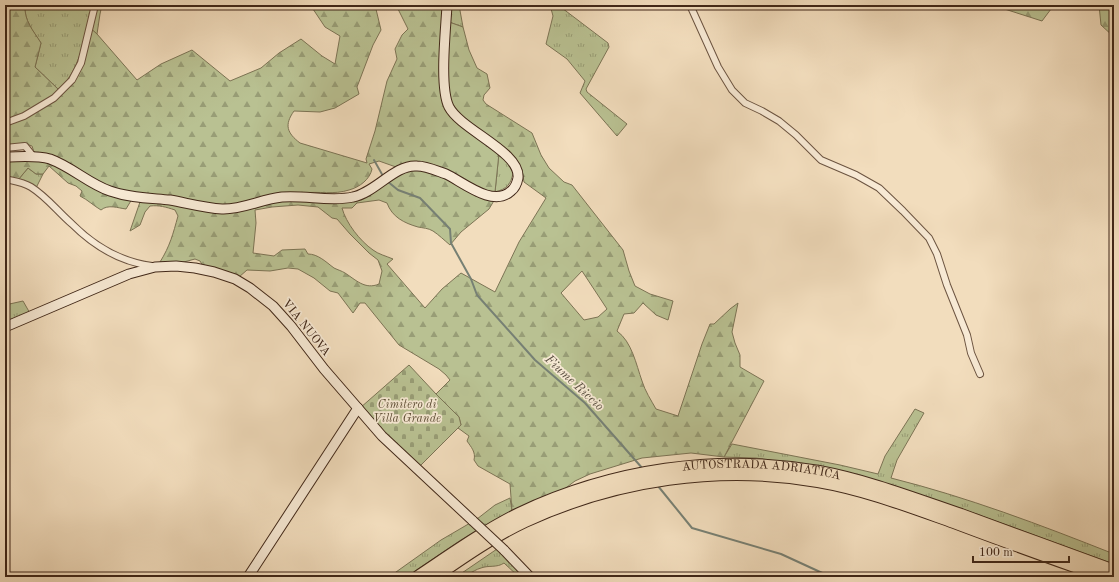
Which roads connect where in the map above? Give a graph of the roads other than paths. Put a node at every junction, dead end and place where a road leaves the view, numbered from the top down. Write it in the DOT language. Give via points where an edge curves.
graph roads {
  1 [pos="95,5"];
  2 [pos="447,5"];
  3 [pos="690,5"];
  4 [pos="5,123"];
  5 [pos="5,148"];
  6 [pos="33,156"];
  7 [pos="5,157"];
  8 [pos="5,179"];
  9 [pos="155,266"];
  10 [pos="5,327"];
  11 [pos="980,374"];
  12 [pos="358,408"];
  13 [pos="887,494"];
  14 [pos="545,509"];
  15 [pos="1114,571"];
  16 [pos="248,577"];
  17 [pos="418,577"];
  18 [pos="434,577"];
  19 [pos="530,577"];
  20 [pos="1105,577"];
  1 -- 4 [label="street" via="81,63 72,80 54,98 24,116"];
  2 -- 6 [label="street" via="444,76 448,104 459,119 508,156 518,173 517,183 510,192 498,197 487,196 446,174 410,166 362,195 343,199 300,196 281,198 224,210 170,200 133,198 111,192 61,164"];
  3 -- 11 [label="street" via="696,22 732,90 745,103 779,121 821,160 856,174 879,188 904,210 929,238"];
  5 -- 6 [label="street" via="26,146"];
  6 -- 7 [label="street"];
  8 -- 9 [label="street, VIA NUOVA" via="23,183 35,190 83,234 111,253 140,264"];
  9 -- 10 [label="street, VIA NUOVA" via="129,274"];
  9 -- 12 [label="street, VIA NUOVA" via="176,266 214,272 235,279 256,292 292,326 324,369"];
  12 -- 16 [label="street"];
  12 -- 19 [label="street, VIA NUOVA, bridge" via="382,436"];
  13 -- 14 [label="highway, AUTOSTRADA ADRIATICA" via="756,470 663,479 588,496"];
  13 -- 15 [label="highway, AUTOSTRADA ADRIATICA"];
  13 -- 20 [label="highway, AUTOSTRADA ADRIATICA"];
  14 -- 17 [label="highway, AUTOSTRADA ADRIATICA" via="520,514 497,526"];
  14 -- 18 [label="highway, AUTOSTRADA ADRIATICA"];
}
